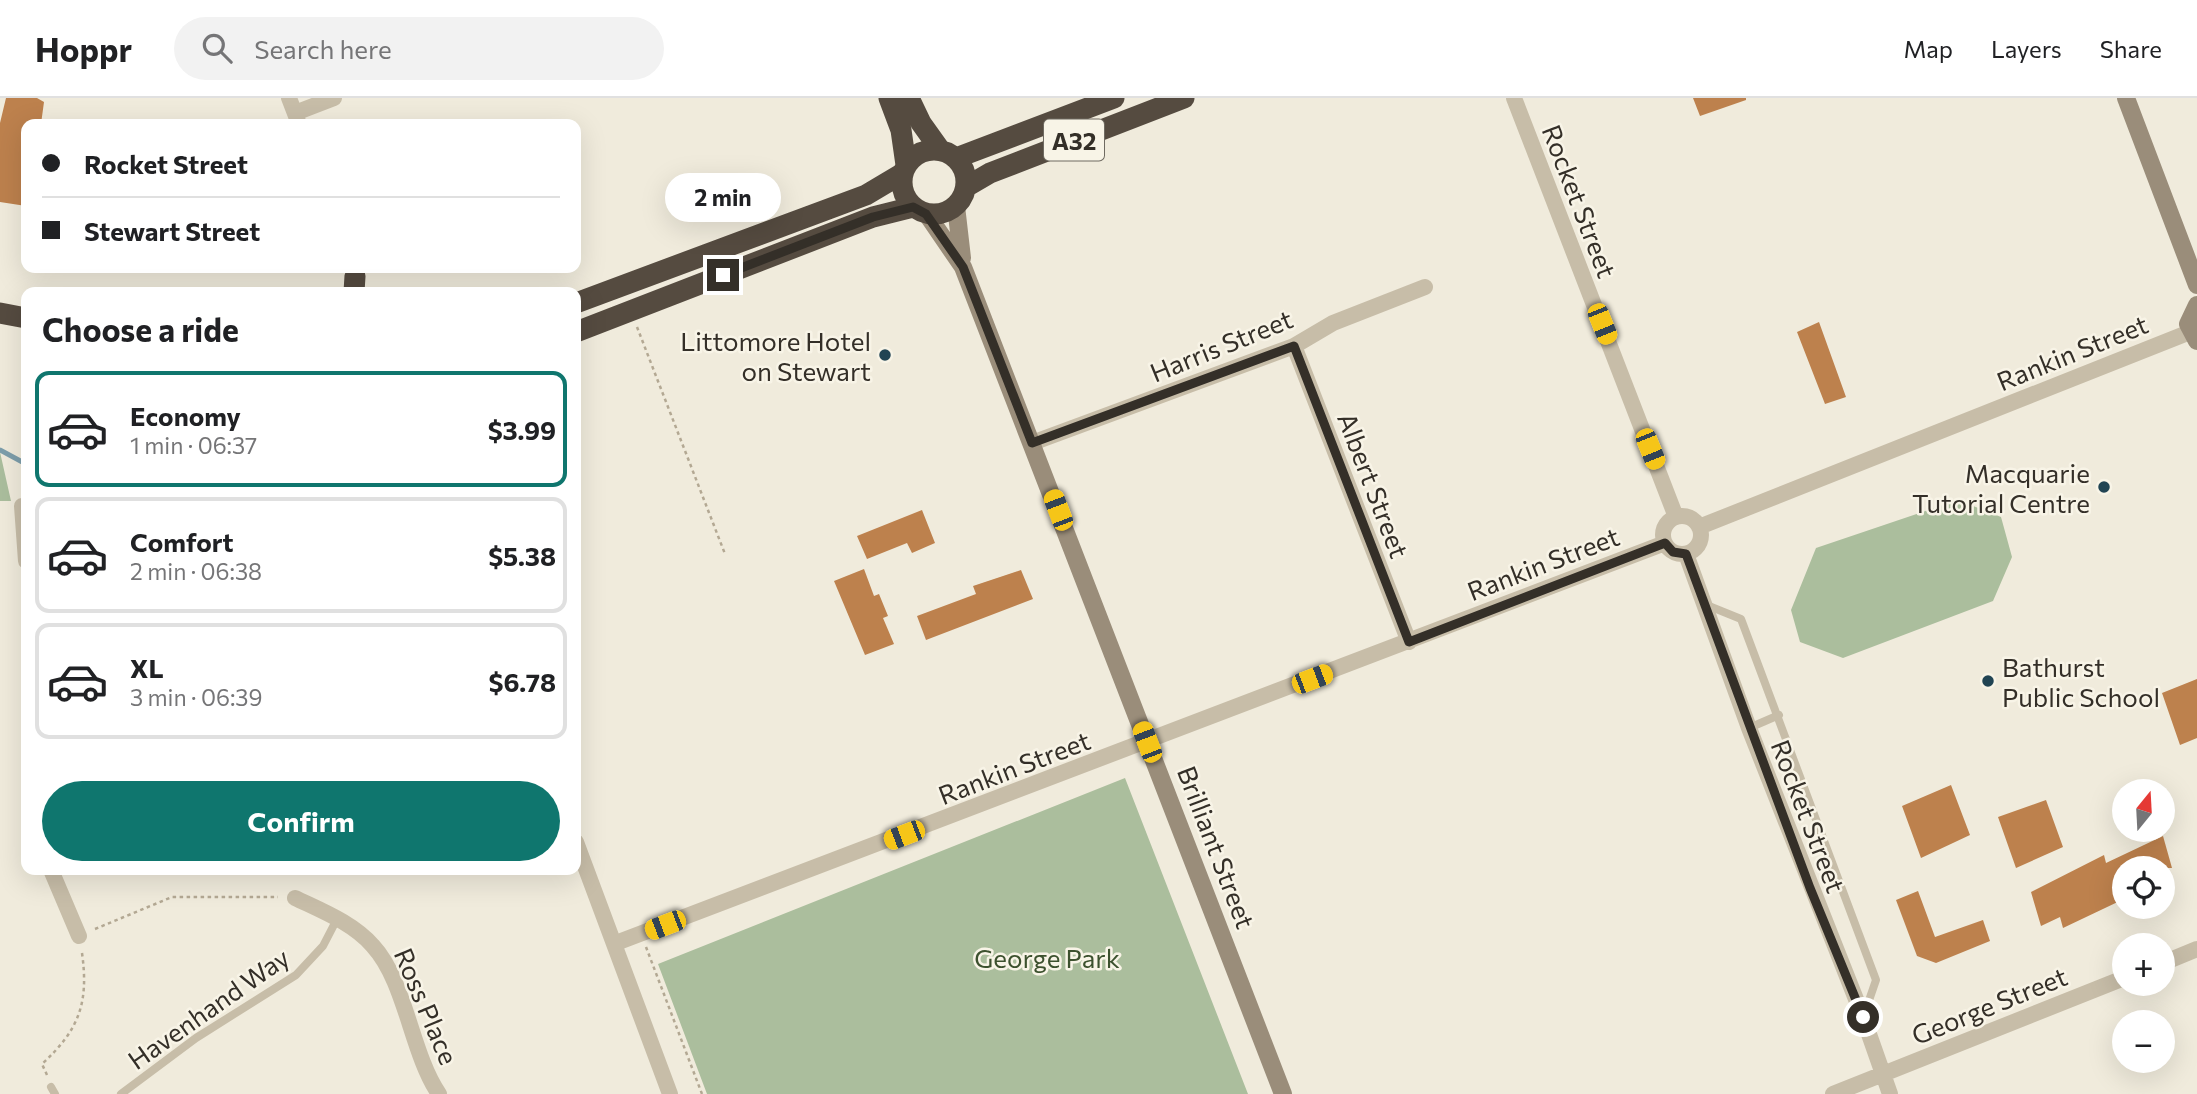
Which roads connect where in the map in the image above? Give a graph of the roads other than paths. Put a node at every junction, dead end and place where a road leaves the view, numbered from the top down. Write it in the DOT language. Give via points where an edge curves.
graph roads {
  1 [pos="334,98"];
  2 [pos="889,98"];
  3 [pos="909,98"];
  4 [pos="1114,98"];
  5 [pos="1184,98"];
  6 [pos="1514,98"];
  7 [pos="2126,98"];
  8 [pos="294,112"];
  9 [pos="949,154"];
  10 [pos="904,169"];
  11 [pos="961,197"];
  12 [pos="919,210"];
  13 [pos="963,267"];
  14 [pos="2197,285"];
  15 [pos="1425,287"];
  16 [pos="581,301"];
  17 [pos="2197,305"];
  18 [pos="0,310"];
  19 [pos="21,311"];
  20 [pos="21,316"];
  21 [pos="581,330"];
  22 [pos="2193,336"];
  23 [pos="1294,346"];
  24 [pos="1032,443"];
  25 [pos="1676,517"];
  26 [pos="1699,527"];
  27 [pos="1665,543"];
  28 [pos="1686,554"];
  29 [pos="1704,604"];
  30 [pos="1409,642"];
  31 [pos="1779,715"];
  32 [pos="1749,728"];
  33 [pos="1147,742"];
  34 [pos="581,855"];
  35 [pos="56,875"];
  36 [pos="295,898"];
  37 [pos="337,919"];
  38 [pos="79,936"];
  39 [pos="616,943"];
  40 [pos="2197,949"];
  41 [pos="2175,957"];
  42 [pos="2112,983"];
  43 [pos="1863,1017"];
  44 [pos="1884,1074"];
  45 [pos="121,1094"];
  46 [pos="439,1094"];
  47 [pos="670,1094"];
  48 [pos="1283,1094"];
  49 [pos="1833,1094"];
  50 [pos="1890,1094"];
  1 -- 8 [label="street"];
  2 -- 10 [label="highway" via="901,130"];
  3 -- 9 [label="highway" via="921,123"];
  4 -- 9 [label="highway, A32"];
  5 -- 11 [label="highway, A32" via="990,173"];
  6 -- 25 [label="street, Rocket Street"];
  7 -- 14 [label="street"];
  9 -- 10 [label="highway, A32" via="921,152"];
  9 -- 11 [label="highway" via="965,171"];
  10 -- 12 [label="highway" via="903,193"];
  10 -- 16 [label="highway" via="866,195"];
  11 -- 12 [label="highway, A32" via="939,214"];
  11 -- 13 [label="street, Brilliant Street"];
  12 -- 13 [label="street, Brilliant Street"];
  12 -- 21 [label="highway" via="873,217"];
  13 -- 24 [label="street, Brilliant Street"];
  15 -- 23 [label="street, Harris Street" via="1333,323"];
  17 -- 22 [label="street" via="2189,317"];
  18 -- 19 [label="highway"];
  18 -- 20 [label="highway"];
  22 -- 26 [label="street, Rankin Street"];
  23 -- 24 [label="street, Harris Street"];
  23 -- 30 [label="street, Albert Street"];
  24 -- 33 [label="street, Brilliant Street"];
  25 -- 26 [label="street" via="1687,517"];
  25 -- 27 [label="street" via="1666,524"];
  26 -- 28 [label="street" via="1699,544"];
  27 -- 28 [label="street" via="1673,552"];
  27 -- 30 [label="street, Rankin Street"];
  28 -- 29 [label="street, Rocket Street"];
  29 -- 31 [label="lane" via="1741,619"];
  29 -- 32 [label="street, Rocket Street"];
  30 -- 33 [label="street, Rankin Street"];
  31 -- 32 [label="lane"];
  31 -- 43 [label="lane" via="1876,979"];
  32 -- 43 [label="street, Rocket Street"];
  33 -- 39 [label="street, Rankin Street"];
  33 -- 48 [label="street, Brilliant Street"];
  34 -- 39 [label="street"];
  35 -- 38 [label="street"];
  36 -- 37 [label="street, Ross Place"];
  37 -- 45 [label="lane, Havenhand Way" via="323,946 296,975 196,1038"];
  37 -- 46 [label="street, Ross Place" via="358,932 382,958"];
  39 -- 47 [label="street"];
  40 -- 41 [label="street"];
  42 -- 44 [label="street, George Street"];
  43 -- 44 [label="street, Rocket Street"];
  44 -- 49 [label="street, George Street"];
  44 -- 50 [label="street, Rocket Street"];
}
